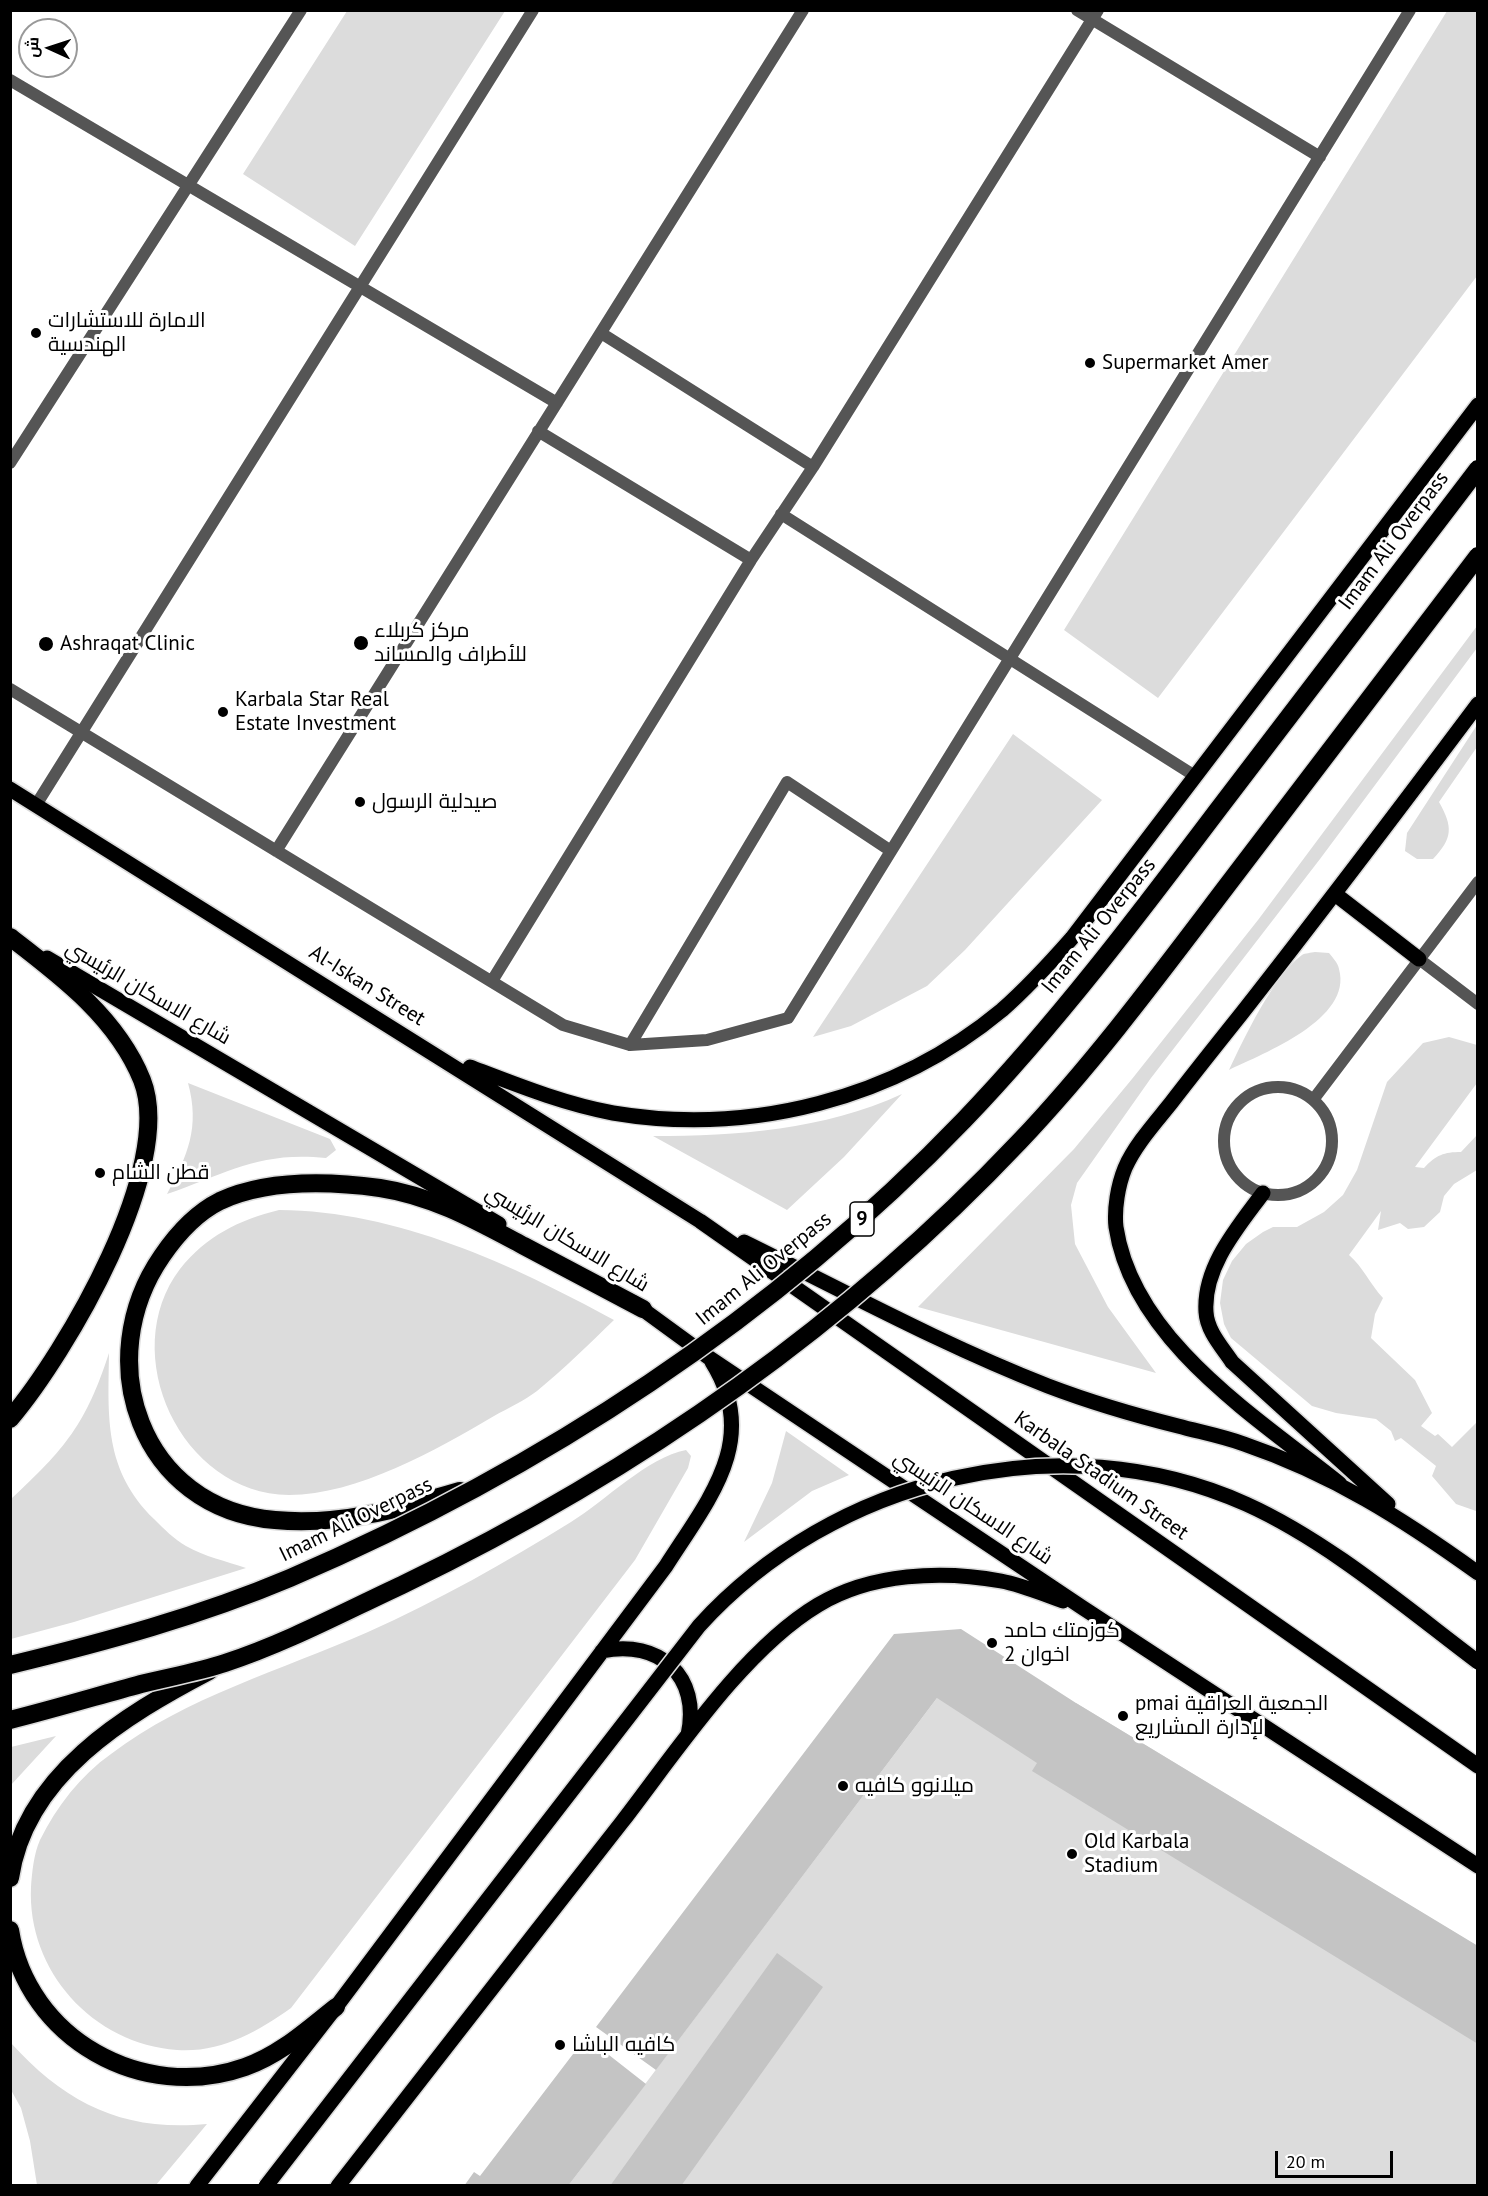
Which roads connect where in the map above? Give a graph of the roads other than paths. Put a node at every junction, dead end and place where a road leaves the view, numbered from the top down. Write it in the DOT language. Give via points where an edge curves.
graph roads {
  1 [pos="301,10"];
  2 [pos="533,10"];
  3 [pos="803,10"];
  4 [pos="1077,10"];
  5 [pos="1410,10"];
  6 [pos="1095,15"];
  7 [pos="10,80"];
  8 [pos="1320,158"];
  9 [pos="189,186"];
  10 [pos="360,287"];
  11 [pos="601,333"];
  12 [pos="557,403"];
  13 [pos="1478,405"];
  14 [pos="538,431"];
  15 [pos="10,463"];
  16 [pos="813,466"];
  17 [pos="1478,469"];
  18 [pos="781,514"];
  19 [pos="1478,556"];
  20 [pos="751,560"];
  21 [pos="1010,659"];
  22 [pos="10,689"];
  23 [pos="1478,704"];
  24 [pos="80,732"];
  25 [pos="1195,776"];
  26 [pos="10,789"];
  27 [pos="36,805"];
  28 [pos="276,851"];
  29 [pos="891,851"];
  30 [pos="1478,882"];
  31 [pos="1335,894"];
  32 [pos="10,937"];
  33 [pos="1419,959"];
  34 [pos="492,981"];
  35 [pos="1478,1004"];
  36 [pos="630,1045"];
  37 [pos="443,1057"];
  38 [pos="1313,1100"];
  39 [pos="1263,1193"];
  40 [pos="700,1221"];
  41 [pos="644,1309"];
  42 [pos="708,1357"];
  43 [pos="10,1419"];
  44 [pos="1340,1484"];
  45 [pos="476,1486"];
  46 [pos="1410,1524"];
  47 [pos="1478,1573"];
  48 [pos="1083,1608"];
  49 [pos="602,1651"];
  50 [pos="1478,1662"];
  51 [pos="222,1664"];
  52 [pos="10,1665"];
  53 [pos="10,1720"];
  54 [pos="688,1737"];
  55 [pos="1478,1766"];
  56 [pos="1478,1866"];
  57 [pos="10,1878"];
  58 [pos="10,1930"];
  59 [pos="336,2007"];
  60 [pos="197,2186"];
  61 [pos="266,2186"];
  62 [pos="338,2186"];
  1 -- 9 [label="street"];
  2 -- 10 [label="street"];
  3 -- 11 [label="street"];
  4 -- 6 [label="street"];
  5 -- 8 [label="street"];
  6 -- 8 [label="street"];
  6 -- 16 [label="street"];
  7 -- 9 [label="street"];
  8 -- 21 [label="street"];
  9 -- 10 [label="street"];
  9 -- 15 [label="street"];
  10 -- 12 [label="street"];
  10 -- 24 [label="street"];
  11 -- 12 [label="street"];
  11 -- 16 [label="street"];
  12 -- 14 [label="street"];
  13 -- 25 [label="main road"];
  14 -- 20 [label="street"];
  14 -- 28 [label="street"];
  16 -- 18 [label="street"];
  17 -- 45 [label="highway, Imam Ali Overpass / 9, bridge" via="1120,940 1020,1060 927,1158 797,1276 725,1332 636,1394"];
  18 -- 20 [label="street"];
  18 -- 21 [label="street"];
  19 -- 51 [label="highway, bridge" via="1166,965 1055,1103 978,1184 895,1261 808,1335 727,1396 586,1486 485,1545 268,1647"];
  20 -- 34 [label="street"];
  21 -- 25 [label="street"];
  21 -- 29 [label="street"];
  22 -- 24 [label="street"];
  23 -- 31 [label="main road"];
  24 -- 27 [label="street"];
  24 -- 28 [label="street"];
  25 -- 37 [label="main road" via="1072,938 1038,976 961,1040 872,1086 824,1103 776,1113 726,1119 669,1119 613,1113 557,1099"];
  26 -- 27 [label="main road, Al-Iskan Street"];
  27 -- 37 [label="main road, Al-Iskan Street"];
  28 -- 34 [label="street"];
  29 -- 36 [label="street" via="788,1018 707,1040"];
  29 -- 36 [label="street" via="787,782"];
  30 -- 33 [label="street"];
  31 -- 33 [label="main road"];
  31 -- 44 [label="main road" via="1139,1146 1125,1168 1117,1197 1116,1227 1128,1267 1147,1307 1174,1343 1215,1383"];
  32 -- 41 [label="main road, شارع الاسكان الرئيسي"];
  32 -- 43 [label="highway" via="69,982 105,1021 131,1056 143,1082 150,1118 138,1185 119,1234 91,1294"];
  33 -- 35 [label="street"];
  33 -- 38 [label="street"];
  34 -- 36 [label="street" via="563,1025"];
  37 -- 40 [label="main road, Al-Iskan Street"];
  38 -- 39 [label="street" via="1325,1114 1331,1131 1331,1150 1325,1167 1314,1181 1298,1191 1281,1195"];
  38 -- 39 [label="street" via="1282,1087 1265,1089 1249,1095 1227,1122 1226,1156 1234,1172 1246,1185"];
  39 -- 46 [label="main road" via="1227,1242 1208,1286 1206,1314 1213,1334 1232,1362"];
  40 -- 44 [label="main road" via="984,1359 1049,1386 1102,1405 1242,1443"];
  40 -- 55 [label="main road, Karbala Stadium Street"];
  41 -- 42 [label="main road, شارع الاسكان الرئيسي"];
  41 -- 45 [label="highway" via="461,1213 424,1197 381,1188 325,1184 250,1190 219,1202 189,1223 168,1247 148,1276 137,1303 131,1329 129,1382 145,1433 165,1464 187,1487 227,1508 273,1520 315,1522 355,1518"];
  42 -- 48 [label="main road, شارع الاسكان الرئيسي"];
  42 -- 49 [label="main road" via="721,1377 730,1407 730,1448 724,1471 666,1566"];
  44 -- 46 [label="main road"];
  45 -- 52 [label="highway, Imam Ali Overpass / 9, bridge" via="391,1531 239,1598 124,1635"];
  46 -- 47 [label="main road"];
  48 -- 54 [label="main road" via="1004,1581 972,1577 892,1579 855,1588 819,1604 785,1629 751,1660"];
  48 -- 56 [label="main road"];
  49 -- 54 [label="main road" via="636,1648 666,1661 686,1688 691,1704"];
  49 -- 59 [label="main road"];
  50 -- 61 [label="main road, bridge" via="1312,1541 1248,1505 1171,1477 1083,1467 1024,1468 927,1484 868,1505 789,1549 744,1581 699,1626"];
  51 -- 53 [label="highway, bridge"];
  51 -- 57 [label="highway, bridge" via="117,1725 70,1766 30,1823"];
  54 -- 62 [label="main road"];
  58 -- 59 [label="highway" via="31,1989 66,2033 122,2067 158,2076 199,2078 247,2067 284,2048"];
  59 -- 60 [label="main road"];
}
